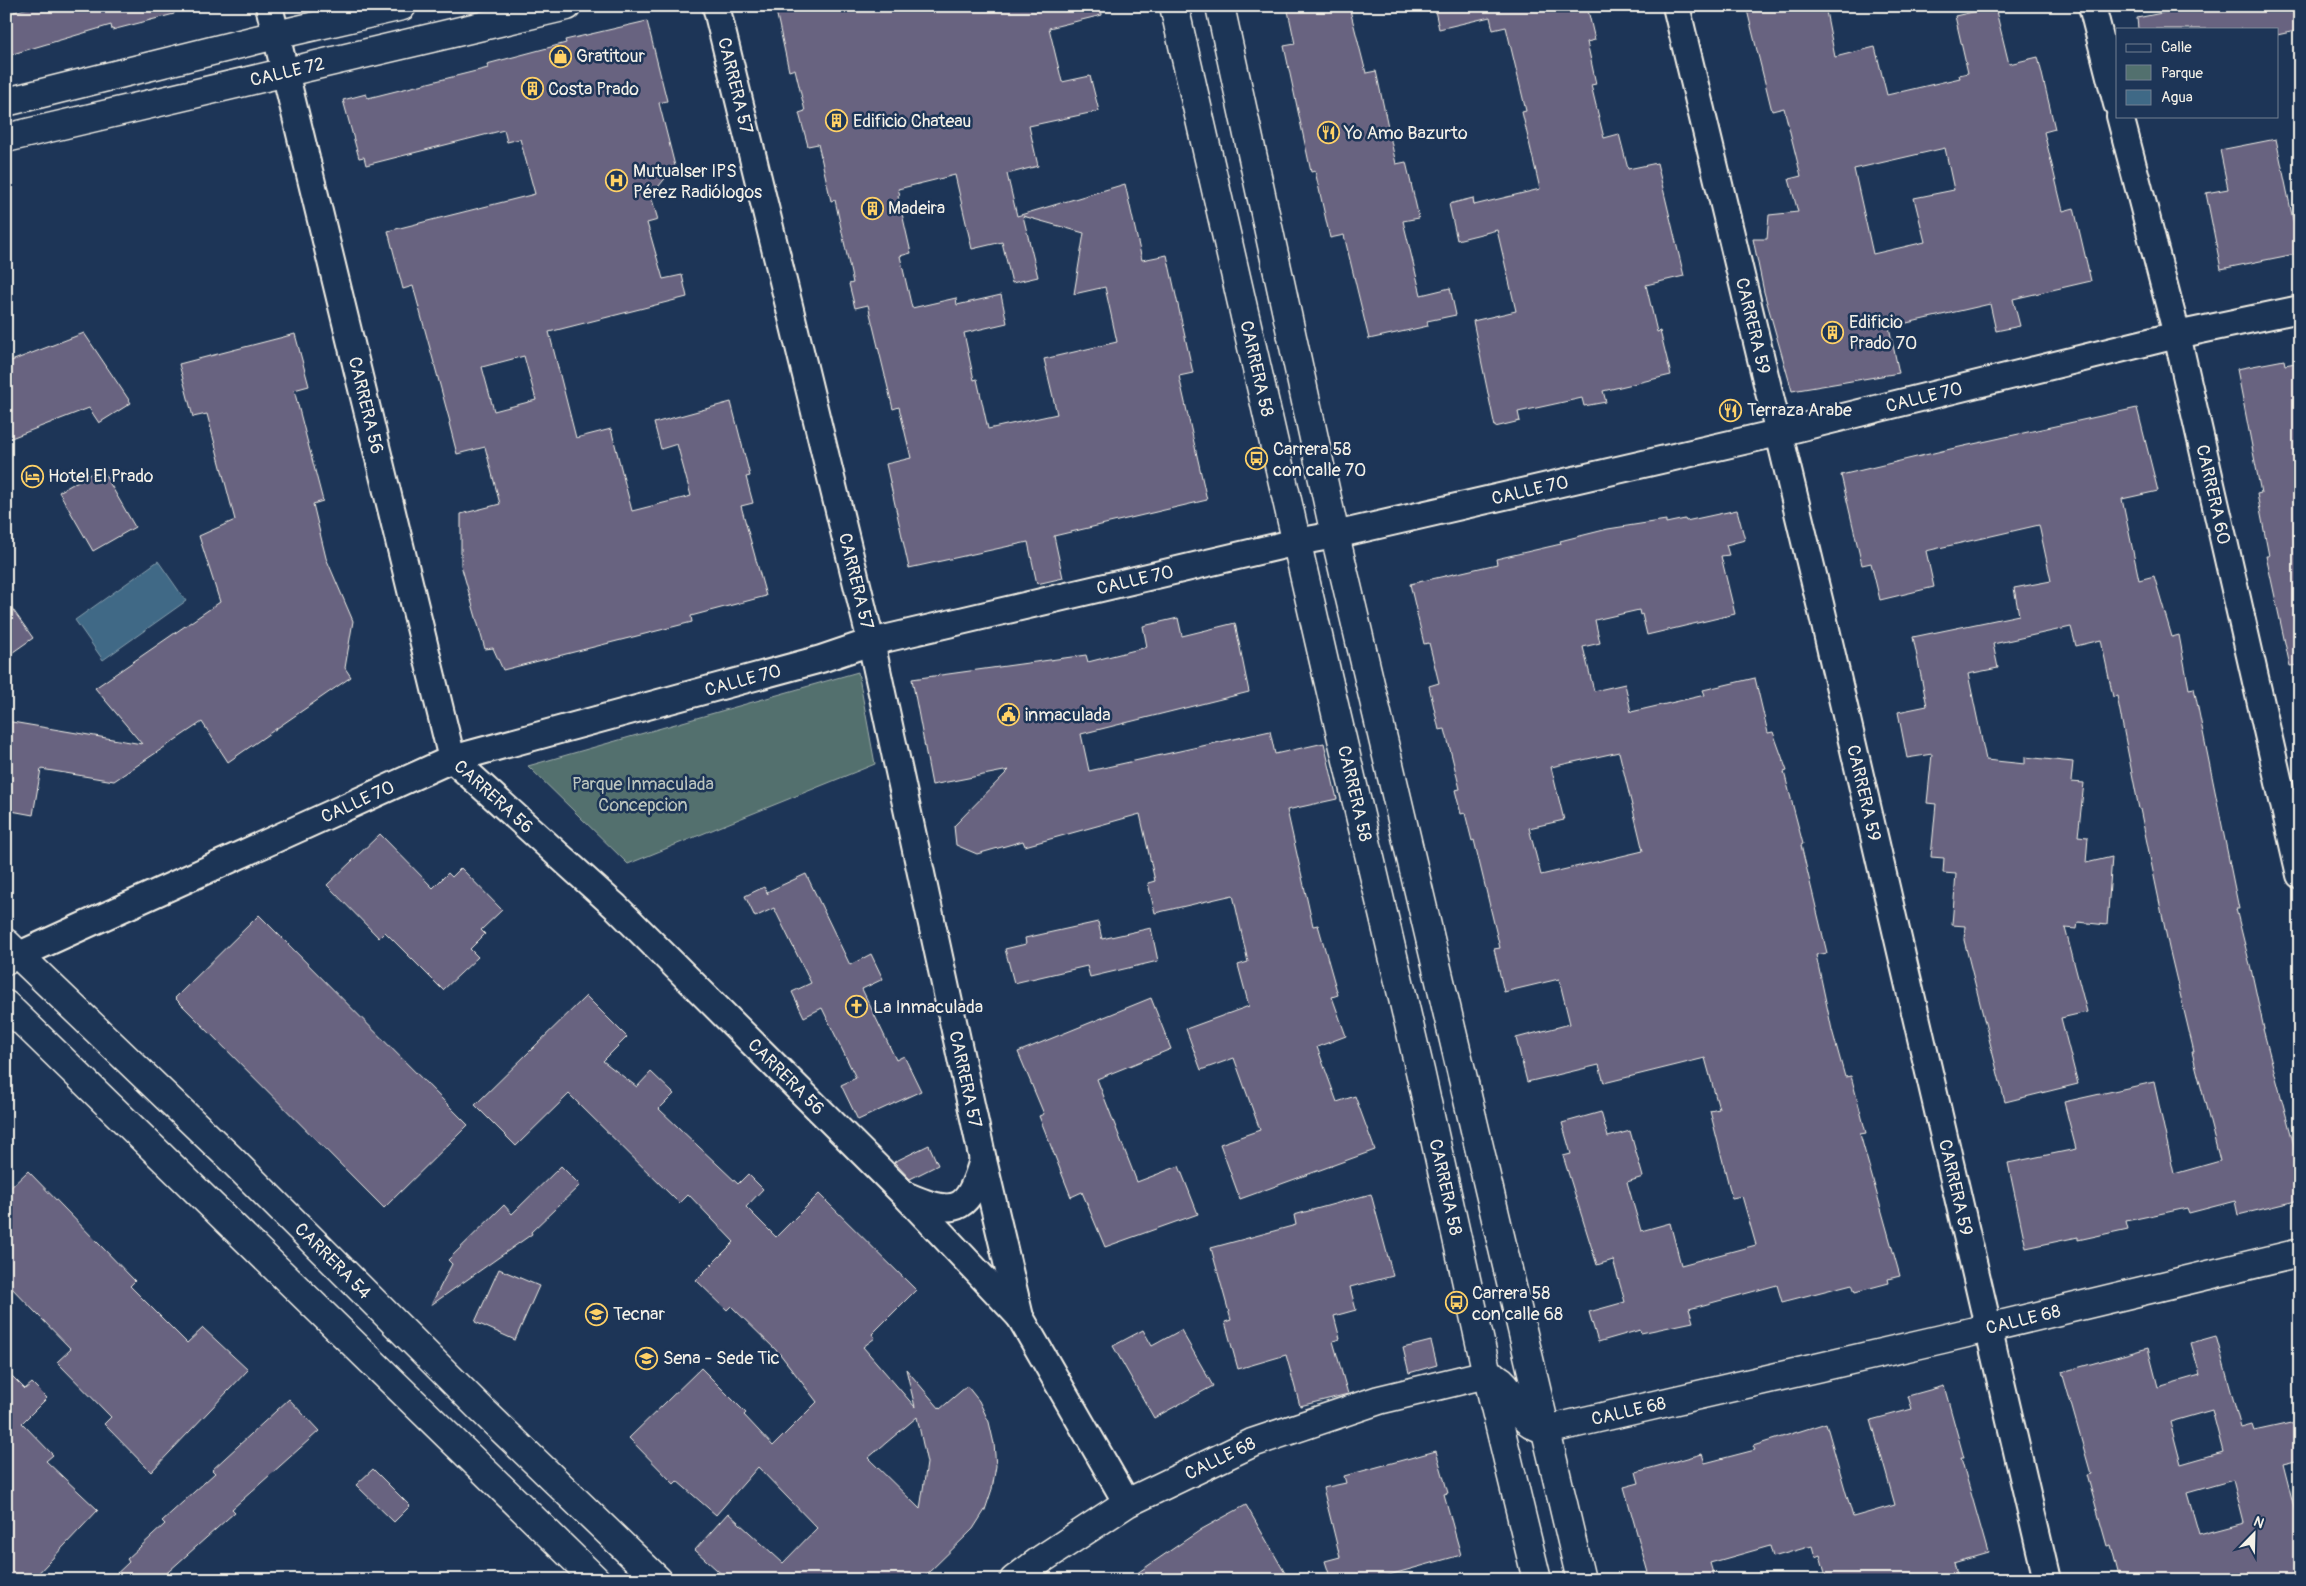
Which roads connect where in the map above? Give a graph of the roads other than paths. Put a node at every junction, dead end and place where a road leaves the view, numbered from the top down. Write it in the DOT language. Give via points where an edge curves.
graph roads {
  1 [pos="270,6"];
  2 [pos="402,6"];
  3 [pos="567,6"];
  4 [pos="716,6"];
  5 [pos="1174,6"];
  6 [pos="1220,6"];
  7 [pos="1676,6"];
  8 [pos="2092,6"];
  9 [pos="276,35"];
  10 [pos="285,71"];
  11 [pos="2116,100"];
  12 [pos="6,102"];
  13 [pos="2121,118"];
  14 [pos="6,138"];
  15 [pos="2300,309"];
  16 [pos="2177,335"];
  17 [pos="1778,433"];
  18 [pos="1335,535"];
  19 [pos="1297,542"];
  20 [pos="872,642"];
  21 [pos="452,759"];
  22 [pos="2300,875"];
  23 [pos="11,953"];
  24 [pos="6,1005"];
  25 [pos="983,1160"];
  26 [pos="905,1195"];
  27 [pos="2300,1253"];
  28 [pos="1020,1317"];
  29 [pos="1988,1328"];
  30 [pos="1487,1374"];
  31 [pos="1546,1430"];
  32 [pos="1127,1504"];
  33 [pos="596,1580"];
  34 [pos="658,1580"];
  35 [pos="1014,1580"];
  36 [pos="1537,1580"];
  37 [pos="1580,1580"];
  38 [pos="2046,1580"];
  1 -- 9 [label="street, CARRERA 56"];
  2 -- 9 [label="street, CALLE 72"];
  3 -- 10 [label="street, CALLE 72"];
  4 -- 20 [label="street, CARRERA 57"];
  5 -- 19 [label="street, CARRERA 58"];
  6 -- 18 [label="street"];
  7 -- 17 [label="street, CARRERA 59"];
  8 -- 11 [label="street"];
  9 -- 10 [label="street, CARRERA 56"];
  9 -- 12 [label="street, CALLE 72"];
  10 -- 14 [label="street, CALLE 72"];
  10 -- 21 [label="street, CARRERA 56"];
  13 -- 16 [label="street, CARRERA 60"];
  15 -- 16 [label="street, CALLE 70"];
  16 -- 17 [label="street, CALLE 70"];
  16 -- 22 [label="street, CARRERA 60"];
  17 -- 18 [label="street, CALLE 70"];
  17 -- 29 [label="street, CARRERA 59"];
  18 -- 19 [label="street, CALLE 70"];
  18 -- 31 [label="street"];
  19 -- 20 [label="street, CALLE 70"];
  19 -- 30 [label="street, CARRERA 58"];
  20 -- 21 [label="street, CALLE 70" via="821,659"];
  20 -- 25 [label="street, CARRERA 57"];
  21 -- 23 [label="street, CALLE 70"];
  21 -- 26 [label="street, CARRERA 56" via="616,907"];
  23 -- 34 [label="street, CARRERA 54" via="229,1157 482,1410"];
  24 -- 33 [label="street"];
  25 -- 26 [label="street, CARRERA 57" via="973,1192 955,1206 942,1208"];
  25 -- 28 [label="street, CARRERA 57"];
  26 -- 28 [label="street, CARRERA 56"];
  27 -- 29 [label="street, CALLE 68"];
  28 -- 32 [label="street, CARRERA 57"];
  29 -- 31 [label="street, CALLE 68"];
  29 -- 38 [label="street, CARRERA 59"];
  30 -- 31 [label="street" via="1504,1382 1526,1419"];
  30 -- 32 [label="street, CALLE 68" via="1378,1400 1252,1443"];
  30 -- 36 [label="street, CARRERA 58"];
  31 -- 37 [label="street"];
  32 -- 35 [label="street, CALLE 68"];
}
